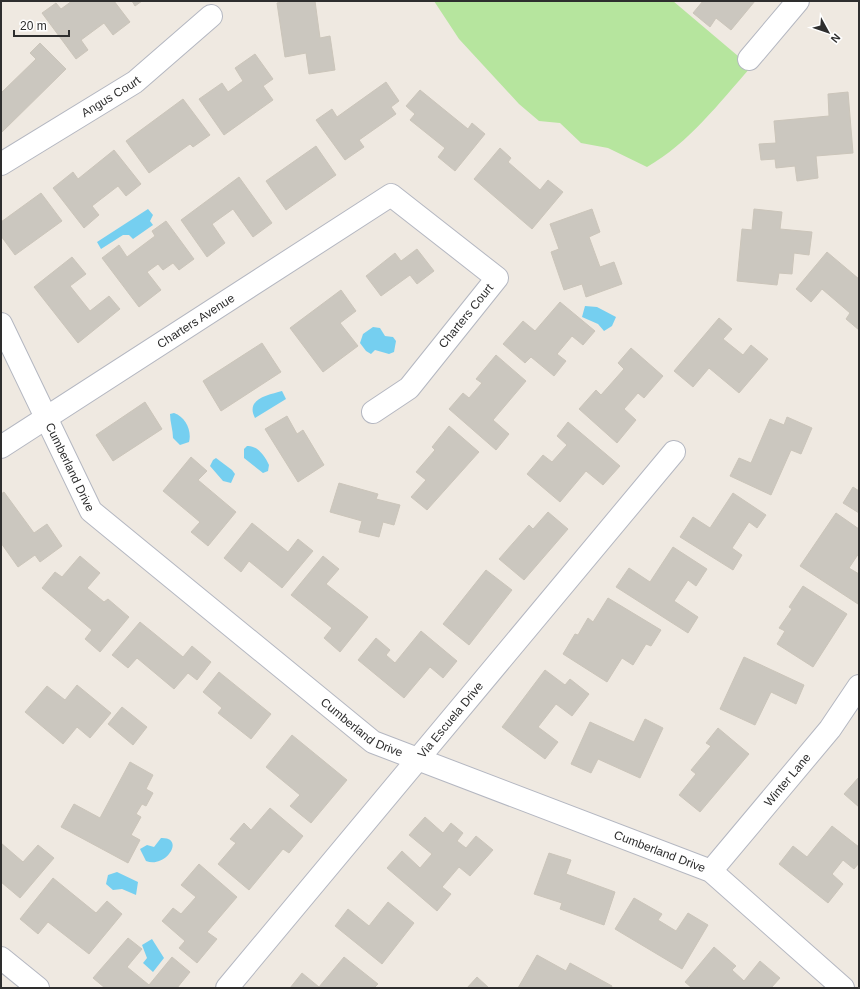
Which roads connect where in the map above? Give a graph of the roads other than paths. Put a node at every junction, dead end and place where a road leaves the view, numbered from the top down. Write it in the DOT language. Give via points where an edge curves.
graph roads {
  1 [pos="798,1"];
  2 [pos="212,16"];
  3 [pos="749,59"];
  4 [pos="1,164"];
  5 [pos="391,195"];
  6 [pos="1,324"];
  7 [pos="373,412"];
  8 [pos="45,417"];
  9 [pos="1,447"];
  10 [pos="674,452"];
  11 [pos="859,686"];
  12 [pos="416,759"];
  13 [pos="711,871"];
  14 [pos="1,958"];
  15 [pos="38,988"];
  16 [pos="227,988"];
  17 [pos="843,988"];
  1 -- 3 [label="street"];
  2 -- 4 [label="street, Angus Court" via="135,82"];
  5 -- 7 [label="street, Charters Court" via="497,278 409,388"];
  5 -- 8 [label="street, Charters Avenue"];
  6 -- 8 [label="street, Cumberland Drive"];
  8 -- 9 [label="street, Charters Avenue"];
  8 -- 12 [label="street, Cumberland Drive" via="91,511 373,742"];
  10 -- 12 [label="street, Via Escuela Drive"];
  11 -- 13 [label="street, Winter Lane" via="830,729"];
  12 -- 13 [label="street, Cumberland Drive"];
  12 -- 16 [label="street, Via Escuela Drive"];
  13 -- 17 [label="street, Cumberland Drive"];
  14 -- 15 [label="street"];
}
